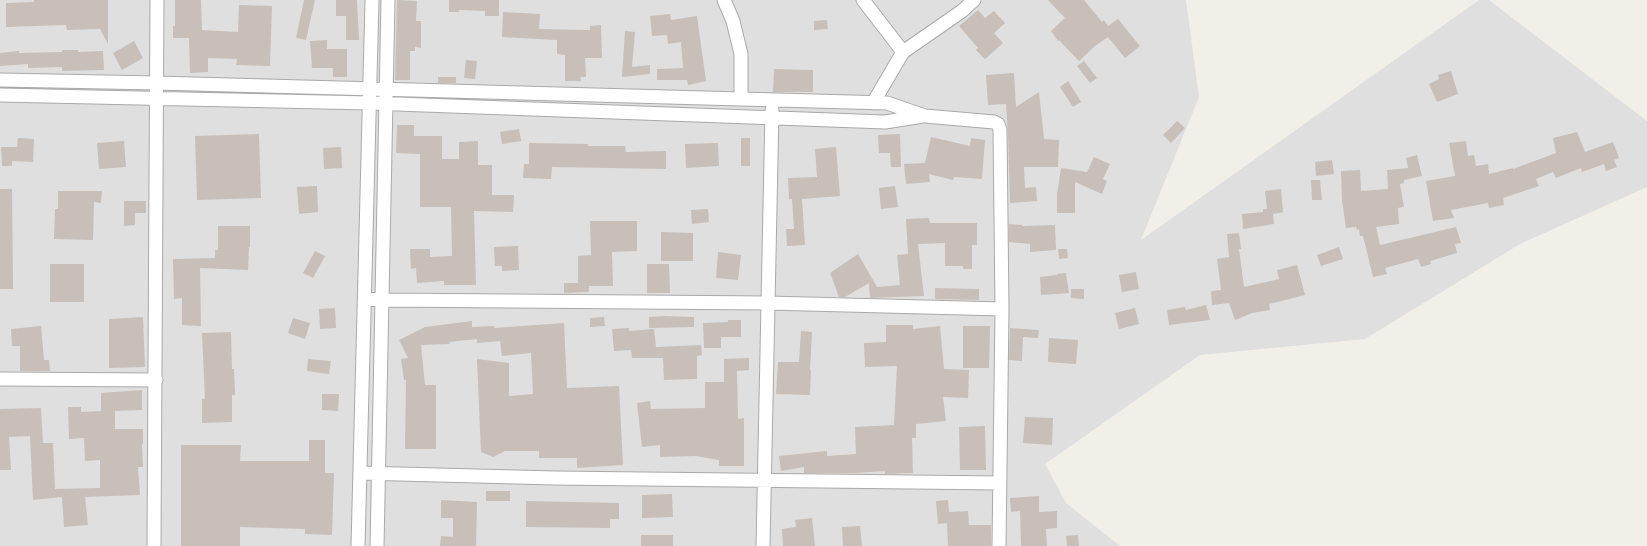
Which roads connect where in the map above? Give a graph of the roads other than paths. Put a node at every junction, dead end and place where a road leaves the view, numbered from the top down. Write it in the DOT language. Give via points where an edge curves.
graph roads {
  1 [pos="157,0"];
  2 [pos="372,0"];
  3 [pos="388,0"];
  4 [pos="724,0"];
  5 [pos="862,0"];
  6 [pos="974,0"];
  7 [pos="903,52"];
  8 [pos="0,80"];
  9 [pos="157,83"];
  10 [pos="370,88"];
  11 [pos="386,89"];
  12 [pos="0,95"];
  13 [pos="156,98"];
  14 [pos="741,98"];
  15 [pos="772,99"];
  16 [pos="370,103"];
  17 [pos="874,103"];
  18 [pos="386,104"];
  19 [pos="925,116"];
  20 [pos="772,118"];
  21 [pos="365,299"];
  22 [pos="382,300"];
  23 [pos="768,303"];
  24 [pos="1002,309"];
  25 [pos="0,379"];
  26 [pos="156,380"];
  27 [pos="360,473"];
  28 [pos="378,474"];
  29 [pos="764,480"];
  30 [pos="1000,483"];
  31 [pos="154,546"];
  32 [pos="358,546"];
  33 [pos="377,546"];
  34 [pos="763,546"];
  35 [pos="999,546"];
  1 -- 9 [label="street"];
  2 -- 10 [label="street"];
  3 -- 11 [label="street"];
  4 -- 14 [label="street" via="741,54"];
  5 -- 7 [label="street"];
  6 -- 7 [label="street"];
  7 -- 17 [label="street"];
  8 -- 9 [label="street"];
  9 -- 10 [label="street"];
  9 -- 13 [label="street"];
  10 -- 11 [label="street"];
  10 -- 16 [label="street"];
  11 -- 14 [label="street"];
  11 -- 18 [label="street"];
  12 -- 13 [label="street"];
  13 -- 16 [label="street"];
  13 -- 26 [label="street"];
  14 -- 15 [label="street"];
  15 -- 17 [label="street"];
  15 -- 20 [label="street"];
  16 -- 18 [label="street"];
  16 -- 21 [label="street"];
  17 -- 19 [label="street" via="887,103"];
  18 -- 20 [label="street"];
  18 -- 22 [label="street"];
  19 -- 20 [label="street" via="885,122"];
  19 -- 24 [label="street" via="998,124"];
  20 -- 23 [label="street"];
  21 -- 22 [label="street"];
  21 -- 27 [label="street"];
  22 -- 23 [label="street"];
  22 -- 28 [label="street"];
  23 -- 24 [label="street"];
  23 -- 29 [label="street"];
  24 -- 30 [label="street"];
  25 -- 26 [label="street"];
  26 -- 31 [label="street"];
  27 -- 28 [label="street"];
  27 -- 32 [label="street"];
  28 -- 29 [label="street"];
  28 -- 33 [label="street"];
  29 -- 30 [label="street"];
  29 -- 34 [label="street"];
  30 -- 35 [label="street"];
}
